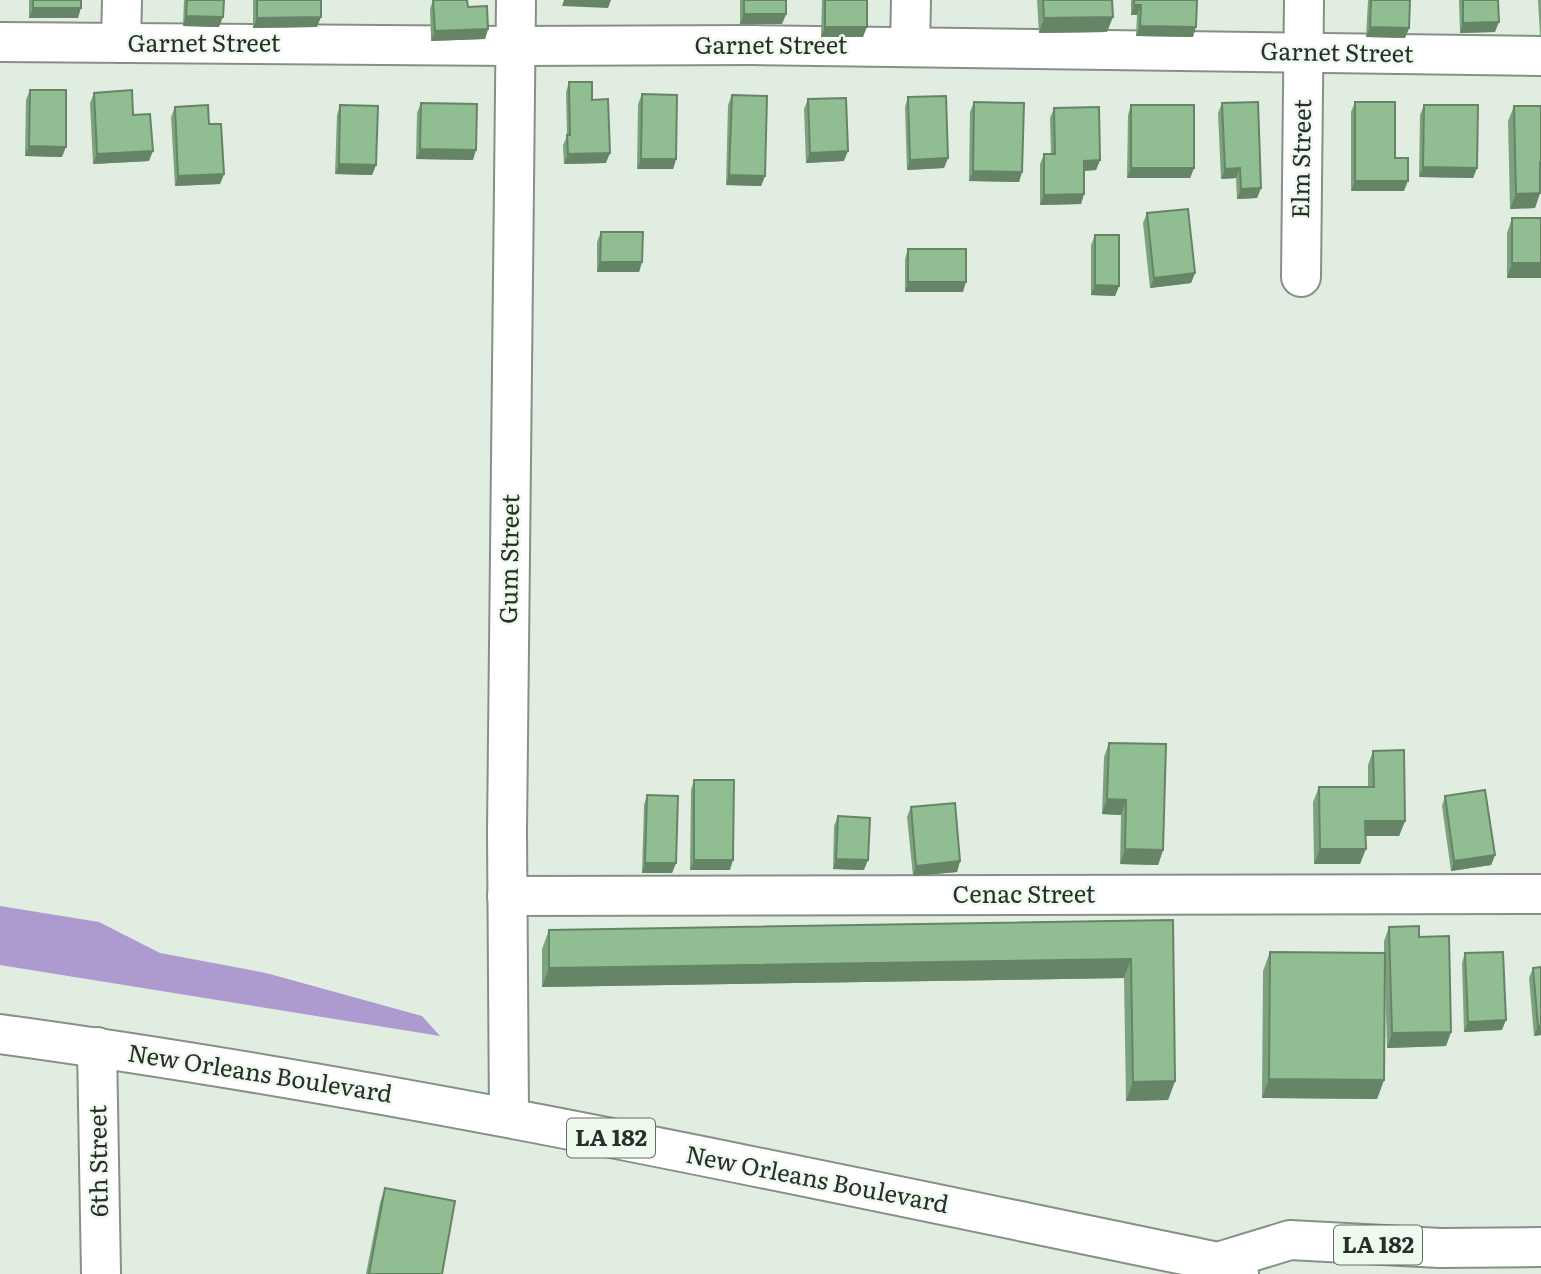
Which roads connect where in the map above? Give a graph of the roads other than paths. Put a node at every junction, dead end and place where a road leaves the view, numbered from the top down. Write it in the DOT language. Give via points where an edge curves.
graph roads {
  1 [pos="122,0"];
  2 [pos="516,0"];
  3 [pos="911,0"];
  4 [pos="1304,0"];
  5 [pos="0,42"];
  6 [pos="121,43"];
  7 [pos="516,46"];
  8 [pos="910,47"];
  9 [pos="1304,52"];
  10 [pos="1541,55"];
  11 [pos="1301,277"];
  12 [pos="1541,894"];
  13 [pos="507,896"];
  14 [pos="0,1034"];
  15 [pos="96,1047"];
  16 [pos="509,1118"];
  17 [pos="1541,1247"];
  18 [pos="1229,1268"];
  19 [pos="101,1274"];
  1 -- 6 [label="street"];
  2 -- 7 [label="street, Gum Street"];
  3 -- 8 [label="street"];
  4 -- 9 [label="street, Elm Street"];
  5 -- 6 [label="street, Garnet Street"];
  6 -- 7 [label="street, Garnet Street"];
  7 -- 8 [label="street, Garnet Street"];
  7 -- 13 [label="street, Gum Street"];
  8 -- 9 [label="street, Garnet Street"];
  9 -- 10 [label="street, Garnet Street"];
  9 -- 11 [label="street, Elm Street"];
  12 -- 13 [label="street, Cenac Street"];
  13 -- 16 [label="street, Gum Street"];
  14 -- 15 [label="street, New Orleans Boulevard / LA 182"];
  15 -- 16 [label="street, New Orleans Boulevard / LA 182"];
  15 -- 19 [label="street, 6th Street"];
  16 -- 18 [label="street, New Orleans Boulevard / LA 182"];
  17 -- 18 [label="street, New Orleans Boulevard / LA 182" via="1440,1248 1290,1240"];
}
